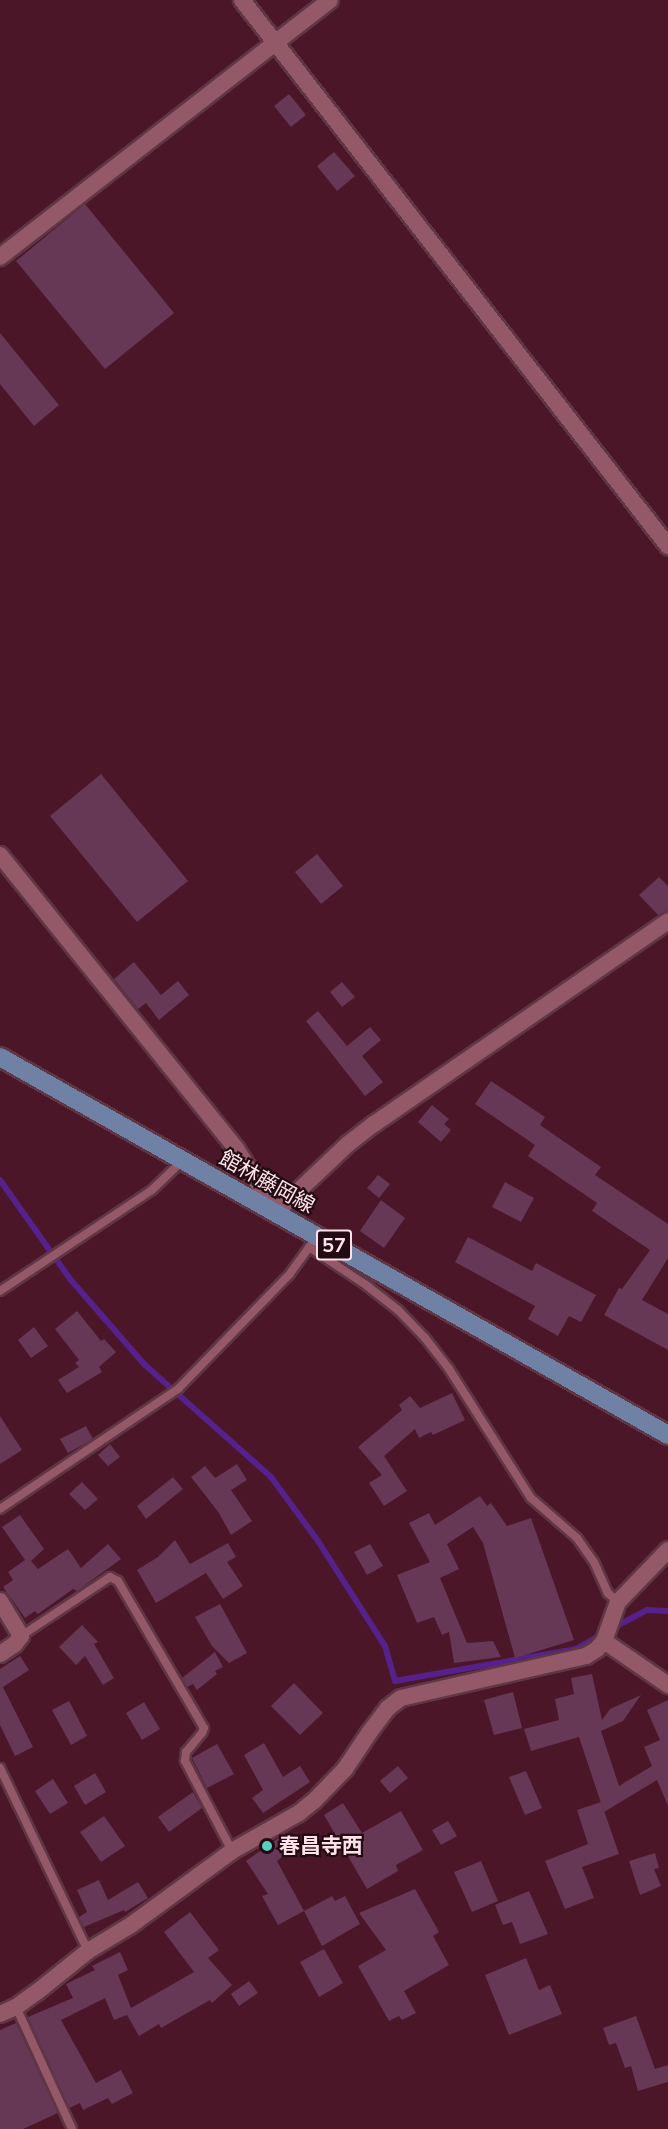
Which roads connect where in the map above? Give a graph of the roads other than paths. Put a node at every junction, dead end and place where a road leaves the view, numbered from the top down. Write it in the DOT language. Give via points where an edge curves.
graph roads {
  1 [pos="242,0"];
  2 [pos="330,0"];
  3 [pos="276,43"];
  4 [pos="0,257"];
  5 [pos="665,536"];
  6 [pos="0,855"];
  7 [pos="668,921"];
  8 [pos="0,1057"];
  9 [pos="183,1160"];
  10 [pos="276,1212"];
  11 [pos="314,1242"];
  12 [pos="0,1291"];
  13 [pos="668,1435"];
  14 [pos="0,1509"];
  15 [pos="668,1550"];
  16 [pos="0,1601"];
  17 [pos="618,1602"];
  18 [pos="21,1636"];
  19 [pos="604,1641"];
  20 [pos="0,1654"];
  21 [pos="668,1685"];
  22 [pos="0,1768"];
  23 [pos="232,1851"];
  24 [pos="88,1951"];
  25 [pos="16,2007"];
  26 [pos="0,2014"];
  27 [pos="72,2129"];
  1 -- 3 [label="street"];
  2 -- 3 [label="street"];
  3 -- 4 [label="street"];
  3 -- 5 [label="street"];
  6 -- 10 [label="street" via="237,1150"];
  7 -- 10 [label="street" via="374,1124"];
  8 -- 9 [label="main road, 館林藤岡線 / 57"];
  9 -- 10 [label="main road, 館林藤岡線 / 57"];
  9 -- 12 [label="lane" via="152,1190"];
  10 -- 11 [label="main road, 館林藤岡線 / 57"];
  11 -- 13 [label="main road, 館林藤岡線 / 57"];
  11 -- 14 [label="lane" via="289,1275 178,1389"];
  11 -- 17 [label="lane" via="398,1310 425,1338 531,1498 577,1538 594,1562 608,1593"];
  15 -- 17 [label="street"];
  16 -- 18 [label="street"];
  17 -- 19 [label="street"];
  18 -- 20 [label="street"];
  18 -- 23 [label="lane" via="110,1577 118,1581 204,1728 186,1752 185,1761"];
  19 -- 21 [label="street"];
  19 -- 23 [label="street" via="586,1656 401,1698 388,1708 345,1769 314,1801"];
  22 -- 24 [label="lane"];
  23 -- 24 [label="street" via="131,1925"];
  24 -- 25 [label="street"];
  25 -- 26 [label="street"];
  25 -- 27 [label="lane"];
}
